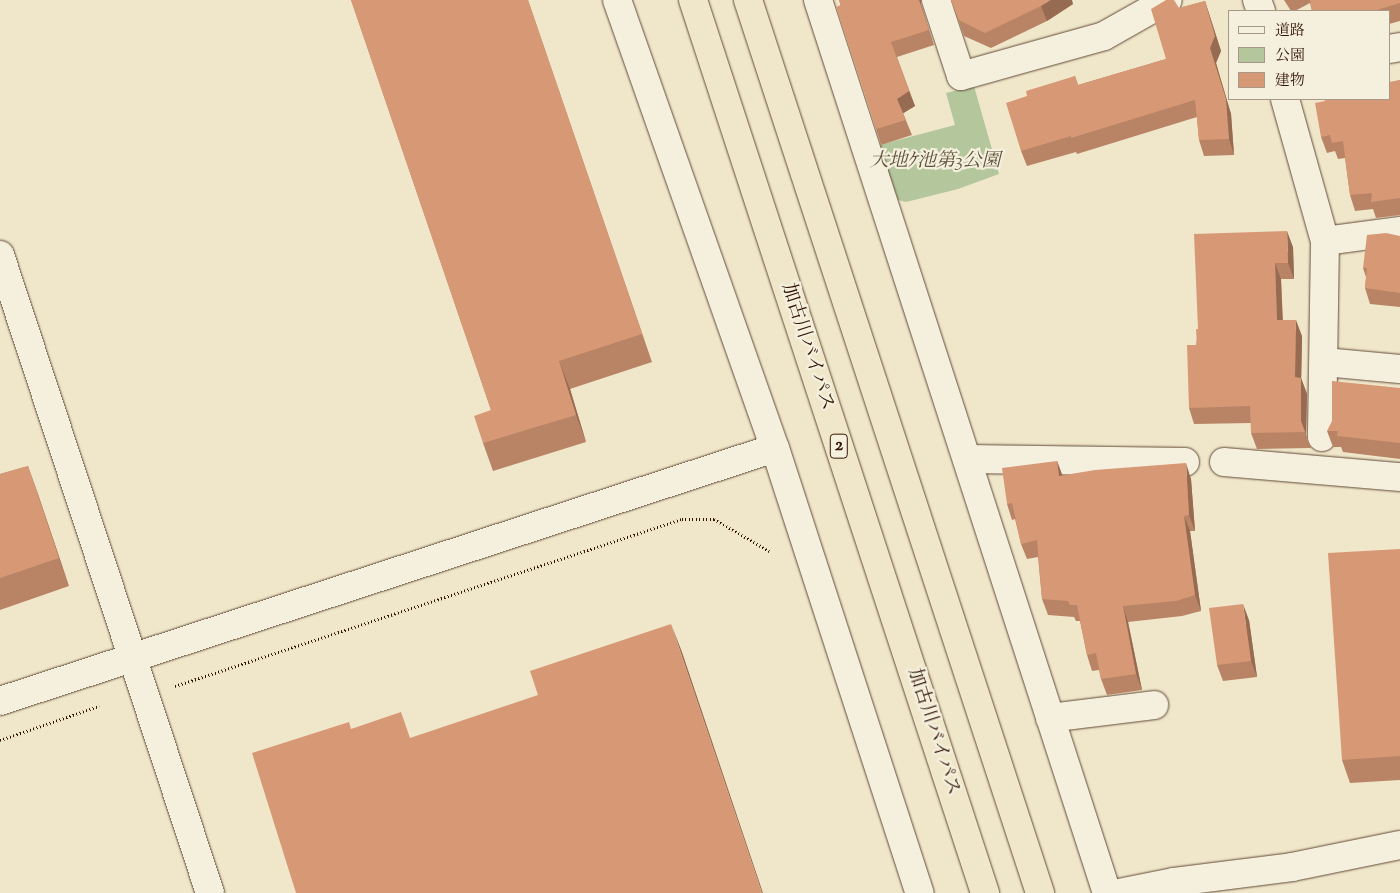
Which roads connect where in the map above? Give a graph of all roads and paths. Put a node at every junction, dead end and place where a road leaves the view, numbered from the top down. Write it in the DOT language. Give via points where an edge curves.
graph roads {
  1 [pos="617,0"];
  2 [pos="693,0"];
  3 [pos="748,0"];
  4 [pos="818,0"];
  5 [pos="936,0"];
  6 [pos="1168,0"];
  7 [pos="1285,100"];
  8 [pos="1400,231"];
  9 [pos="1325,241"];
  10 [pos="0,255"];
  11 [pos="1324,362"];
  12 [pos="1400,369"];
  13 [pos="1322,437"];
  14 [pos="775,448"];
  15 [pos="967,459"];
  16 [pos="1185,462"];
  17 [pos="1224,462"];
  18 [pos="1400,477"];
  19 [pos="769,551"];
  20 [pos="134,658"];
  21 [pos="145,694"];
  22 [pos="0,701"];
  23 [pos="1154,705"];
  24 [pos="1050,718"];
  25 [pos="0,740"];
  26 [pos="1400,845"];
  27 [pos="210,893"];
  28 [pos="920,893"];
  29 [pos="985,893"];
  30 [pos="1040,893"];
  31 [pos="1107,893"];
  32 [pos="1119,893"];
  1 -- 14 [label="street"];
  2 -- 29 [label="highway, 加古川バイパス / 2"];
  3 -- 30 [label="highway"];
  4 -- 15 [label="street"];
  5 -- 6 [label="street" via="961,76 1104,36"];
  7 -- 9 [label="street"];
  8 -- 9 [label="street"];
  9 -- 11 [label="street"];
  10 -- 20 [label="street"];
  11 -- 12 [label="street"];
  11 -- 13 [label="street"];
  14 -- 20 [label="street"];
  14 -- 28 [label="street"];
  15 -- 16 [label="street"];
  15 -- 24 [label="street"];
  17 -- 18 [label="street"];
  19 -- 21 [label="path" via="714,519 682,519 185,684"];
  20 -- 21 [label="street"];
  20 -- 22 [label="street"];
  21 -- 25 [label="path" via="110,702"];
  21 -- 27 [label="street"];
  23 -- 24 [label="street"];
  24 -- 31 [label="street"];
  26 -- 32 [label="street" via="1292,867 1174,882"];
}
